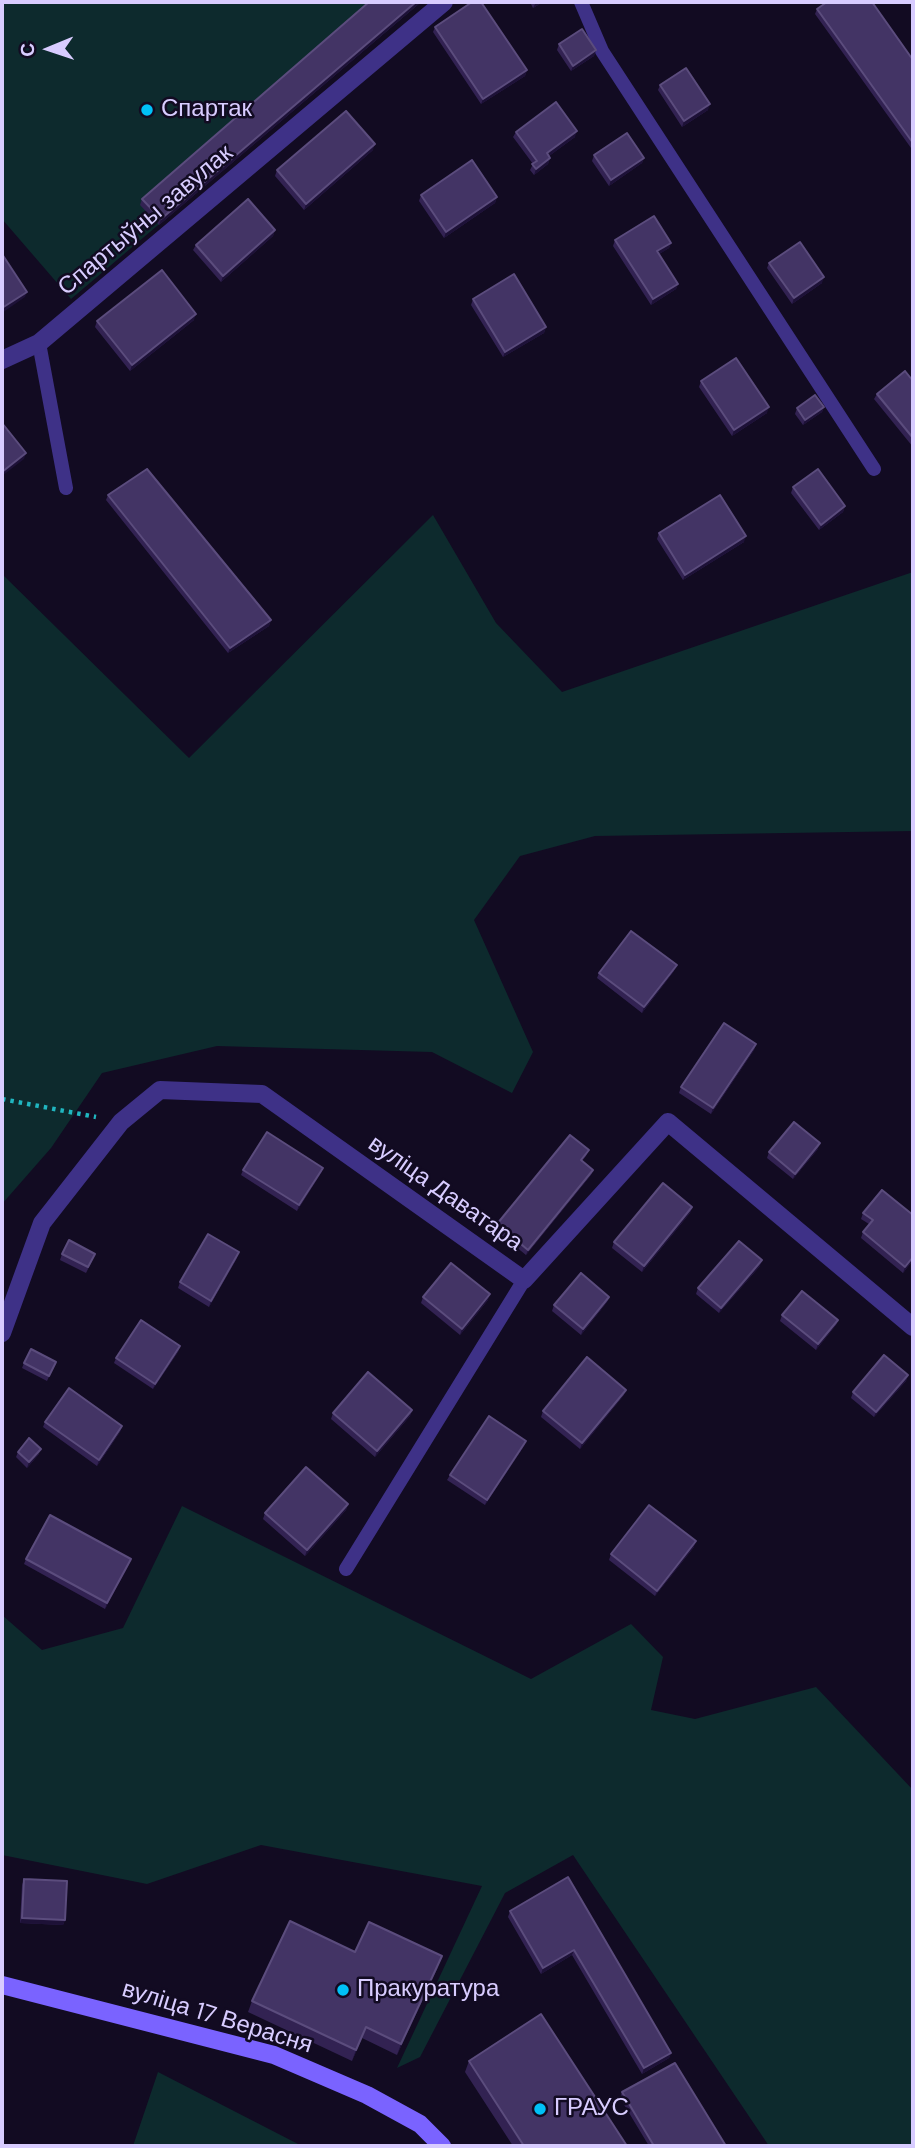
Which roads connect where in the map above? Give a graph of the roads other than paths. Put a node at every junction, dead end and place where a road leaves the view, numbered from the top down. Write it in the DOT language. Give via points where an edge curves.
graph roads {
  1 [pos="444,2"];
  2 [pos="581,2"];
  3 [pos="39,343"];
  4 [pos="2,360"];
  5 [pos="874,469"];
  6 [pos="66,488"];
  7 [pos="524,1280"];
  8 [pos="913,1327"];
  9 [pos="2,1333"];
  10 [pos="346,1569"];
  11 [pos="2,1985"];
  12 [pos="442,2146"];
  1 -- 3 [label="street, Спартыўны завулак"];
  2 -- 5 [label="lane" via="602,51"];
  3 -- 4 [label="street, Спартыўны завулак"];
  3 -- 6 [label="lane"];
  7 -- 8 [label="street, вуліца Даватара" via="668,1122"];
  7 -- 9 [label="street, вуліца Даватара" via="262,1094 159,1090 121,1122 42,1223"];
  7 -- 10 [label="lane"];
  11 -- 12 [label="street, вуліца 17 Верасня" via="274,2055 367,2095 420,2124"];
}
